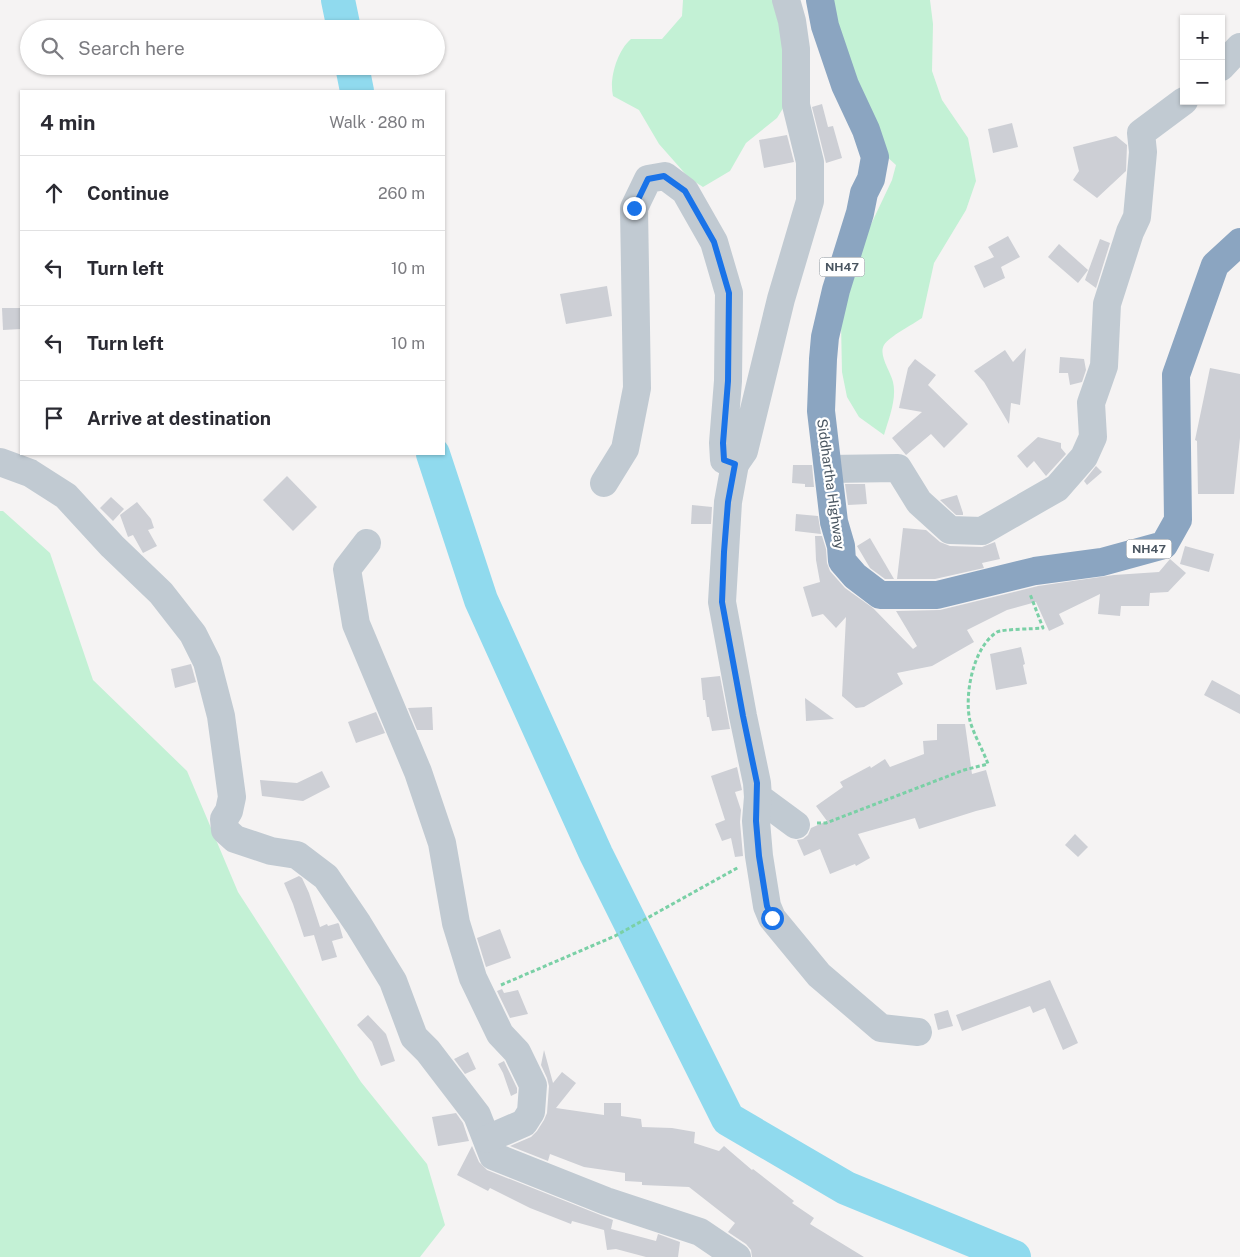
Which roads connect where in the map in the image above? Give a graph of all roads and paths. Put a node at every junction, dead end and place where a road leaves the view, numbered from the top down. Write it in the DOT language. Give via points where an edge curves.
graph roads {
  1 [pos="786,0"];
  2 [pos="820,0"];
  3 [pos="1240,47"];
  4 [pos="1225,63"];
  5 [pos="1180,104"];
  6 [pos="1240,242"];
  7 [pos="0,462"];
  8 [pos="735,464"];
  9 [pos="829,469"];
  10 [pos="604,483"];
  11 [pos="366,543"];
  12 [pos="1022,574"];
  13 [pos="758,797"];
  14 [pos="796,825"];
  15 [pos="746,863"];
  16 [pos="493,989"];
  17 [pos="918,1032"];
  18 [pos="487,1139"];
  19 [pos="737,1257"];
  1 -- 8 [label="street" via="796,49 796,105 810,162 810,201 781,299 744,451"];
  2 -- 9 [label="highway, Siddhartha Highway / NH47" via="845,84 875,157 841,268 825,337 821,411"];
  3 -- 4 [label="street"];
  5 -- 9 [label="street" via="1141,132 1143,152 1137,217 1107,304 1104,366 1091,403 1093,437 1084,457 1057,488 982,531 950,530 919,502 898,468"];
  6 -- 12 [label="highway, Siddhartha Highway / NH47" via="1215,265 1176,375 1178,520 1172,533 1164,545 1102,562"];
  7 -- 18 [label="street" via="30,473 66,496 161,593 193,634 207,662 221,716 232,797 224,819 225,830 235,839 271,851 297,855 326,877 393,980 414,1037 477,1115"];
  8 -- 10 [label="street" via="724,460 723,443 728,381 729,293 714,242 685,191 664,176 648,179 634,208 637,388 625,449"];
  8 -- 13 [label="street" via="728,502 722,602"];
  9 -- 12 [label="highway, Siddhartha Highway / NH47" via="842,561 855,576 880,594 937,595"];
  11 -- 18 [label="street" via="347,569 356,624 418,772 439,834 456,924 473,978 500,1034 517,1052 532,1085 531,1112 524,1123"];
  12 -- 14 [label="path" via="1043,628 998,631 982,646 974,665 969,695 970,720 988,764 964,770 826,823"];
  13 -- 14 [label="street"];
  13 -- 17 [label="street" via="759,856 772,918 820,975 881,1028"];
  15 -- 16 [label="path" via="615,936"];
  18 -- 19 [label="street" via="493,1156 606,1201 700,1232"];
}
